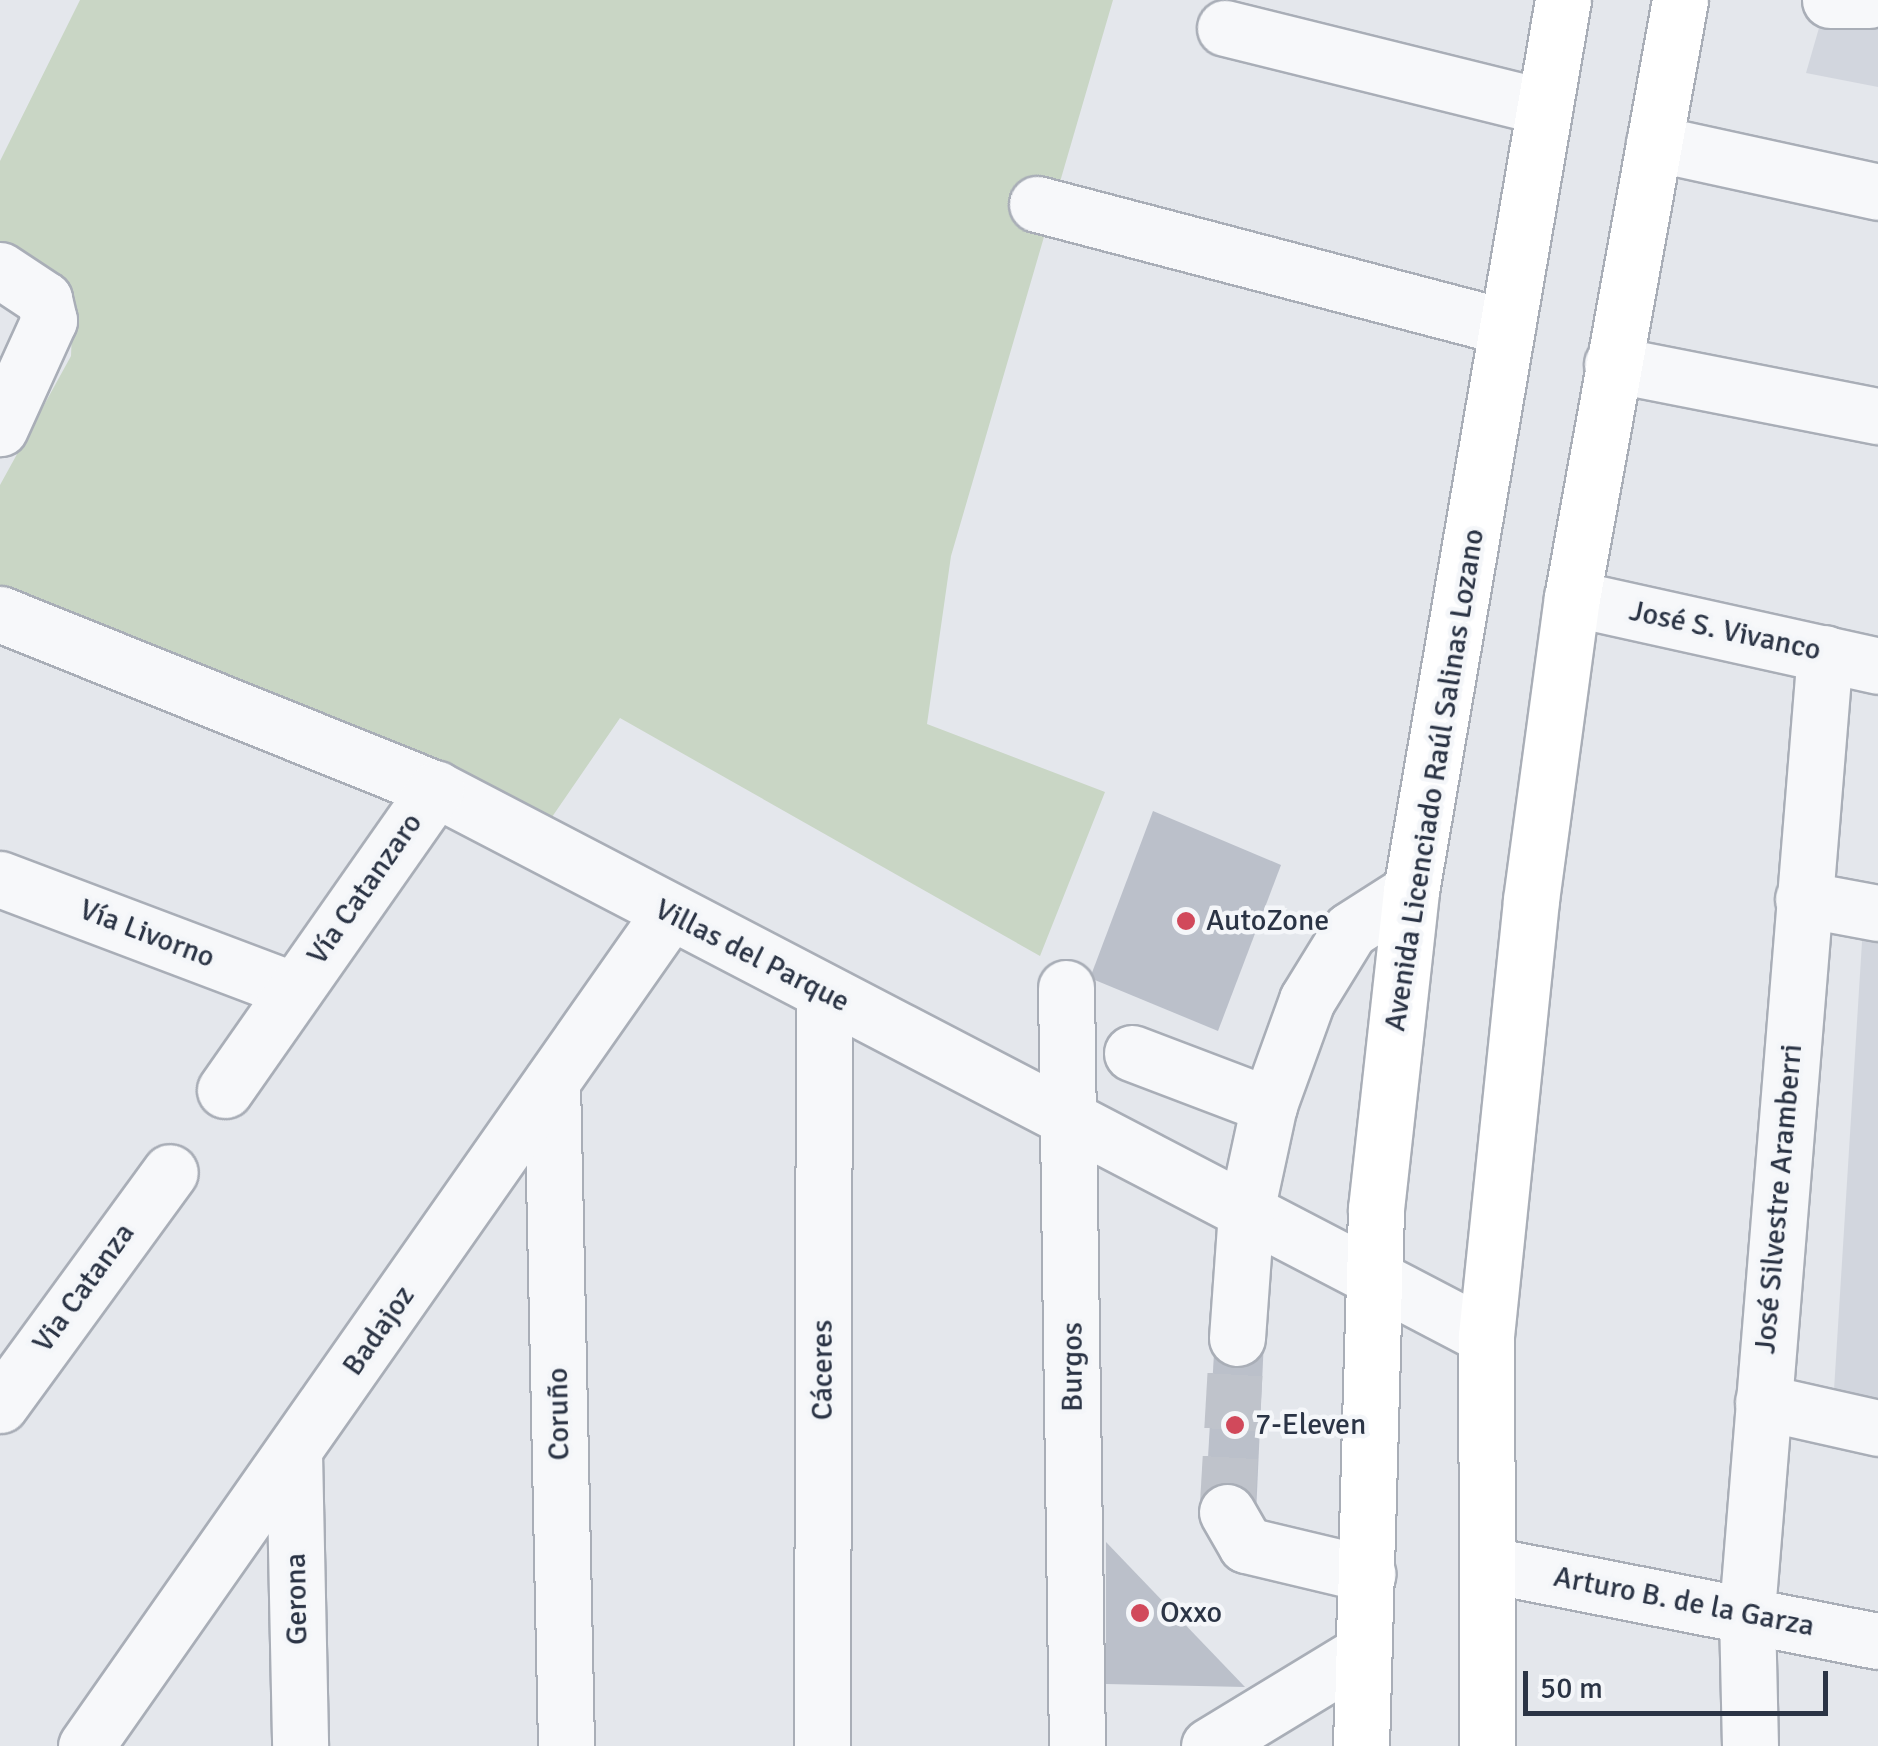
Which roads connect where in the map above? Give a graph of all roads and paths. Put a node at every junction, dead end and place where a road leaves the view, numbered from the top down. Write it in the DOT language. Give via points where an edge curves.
graph roads {
  1 [pos="1563,0"];
  2 [pos="1680,0"];
  3 [pos="1830,0"];
  4 [pos="1869,0"];
  5 [pos="1225,28"];
  6 [pos="1544,107"];
  7 [pos="1654,143"];
  8 [pos="1878,192"];
  9 [pos="1037,204"];
  10 [pos="0,270"];
  11 [pos="1507,327"];
  12 [pos="1612,364"];
  13 [pos="1878,416"];
  14 [pos="0,428"];
  15 [pos="1572,598"];
  16 [pos="0,614"];
  17 [pos="1826,653"];
  18 [pos="1878,666"];
  19 [pos="436,790"];
  20 [pos="0,879"];
  21 [pos="1411,891"];
  22 [pos="1803,899"];
  23 [pos="1878,913"];
  24 [pos="668,915"];
  25 [pos="1066,988"];
  26 [pos="294,990"];
  27 [pos="824,993"];
  28 [pos="1132,1054"];
  29 [pos="552,1082"];
  30 [pos="225,1090"];
  31 [pos="1269,1106"];
  32 [pos="1071,1116"];
  33 [pos="170,1172"];
  34 [pos="1246,1212"];
  35 [pos="1375,1285"];
  36 [pos="1486,1336"];
  37 [pos="1237,1338"];
  38 [pos="9,1375"];
  39 [pos="1763,1402"];
  40 [pos="1878,1428"];
  41 [pos="294,1453"];
  42 [pos="1227,1512"];
  43 [pos="1490,1565"];
  44 [pos="1368,1574"];
  45 [pos="1746,1611"];
  46 [pos="1878,1641"];
  47 [pos="1362,1653"];
  48 [pos="86,1746"];
  49 [pos="300,1746"];
  50 [pos="566,1746"];
  51 [pos="822,1746"];
  52 [pos="1077,1746"];
  53 [pos="1209,1746"];
  54 [pos="1361,1746"];
  55 [pos="1487,1746"];
  56 [pos="1750,1746"];
  1 -- 6 [label="main road, Avenida Licenciado Raúl Salinas Lozano"];
  2 -- 7 [label="main road"];
  3 -- 4 [label="street"];
  5 -- 6 [label="street"];
  6 -- 11 [label="main road, Avenida Licenciado Raúl Salinas Lozano"];
  7 -- 8 [label="street"];
  7 -- 12 [label="main road"];
  9 -- 11 [label="street"];
  10 -- 14 [label="street" via="44,298 49,320"];
  11 -- 21 [label="main road, Avenida Licenciado Raúl Salinas Lozano"];
  12 -- 13 [label="street"];
  12 -- 15 [label="main road"];
  15 -- 17 [label="street, José S. Vivanco"];
  15 -- 36 [label="main road"];
  16 -- 19 [label="street, Villas del Parque"];
  17 -- 18 [label="street, José S. Vivanco"];
  17 -- 22 [label="street, José Silvestre Aramberri"];
  19 -- 24 [label="street, Villas del Parque"];
  19 -- 26 [label="street, Vía Catanzaro"];
  20 -- 26 [label="street, Vía Livorno"];
  21 -- 31 [label="street" via="1332,951"];
  21 -- 35 [label="main road, Avenida Licenciado Raúl Salinas Lozano"];
  22 -- 23 [label="street"];
  22 -- 39 [label="street, José Silvestre Aramberri"];
  24 -- 27 [label="street, Villas del Parque"];
  24 -- 29 [label="street, Badajoz"];
  25 -- 32 [label="street, Burgos"];
  26 -- 30 [label="street, Vía Catanzaro"];
  27 -- 32 [label="street, Villas del Parque"];
  27 -- 51 [label="street, Cáceres"];
  28 -- 31 [label="street"];
  29 -- 41 [label="street, Badajoz"];
  29 -- 50 [label="street, Coruño"];
  31 -- 34 [label="street"];
  32 -- 34 [label="street, Villas del Parque"];
  32 -- 52 [label="street, Burgos"];
  33 -- 38 [label="street, Via Catanza"];
  34 -- 35 [label="street, Villas del Parque"];
  34 -- 37 [label="street"];
  35 -- 36 [label="street, Villas del Parque"];
  35 -- 44 [label="main road, Avenida Licenciado Raúl Salinas Lozano"];
  36 -- 43 [label="main road"];
  39 -- 40 [label="street"];
  39 -- 45 [label="street, José Silvestre Aramberri"];
  41 -- 48 [label="street, Badajoz"];
  41 -- 49 [label="street, Gerona"];
  42 -- 44 [label="street" via="1257,1550"];
  43 -- 45 [label="street, Arturo B. de la Garza"];
  43 -- 55 [label="main road"];
  44 -- 47 [label="main road, Avenida Licenciado Raúl Salinas Lozano"];
  45 -- 46 [label="street, Arturo B. de la Garza"];
  45 -- 56 [label="street, José Silvestre Aramberri"];
  47 -- 53 [label="street"];
  47 -- 54 [label="main road, Avenida Licenciado Raúl Salinas Lozano"];
}
